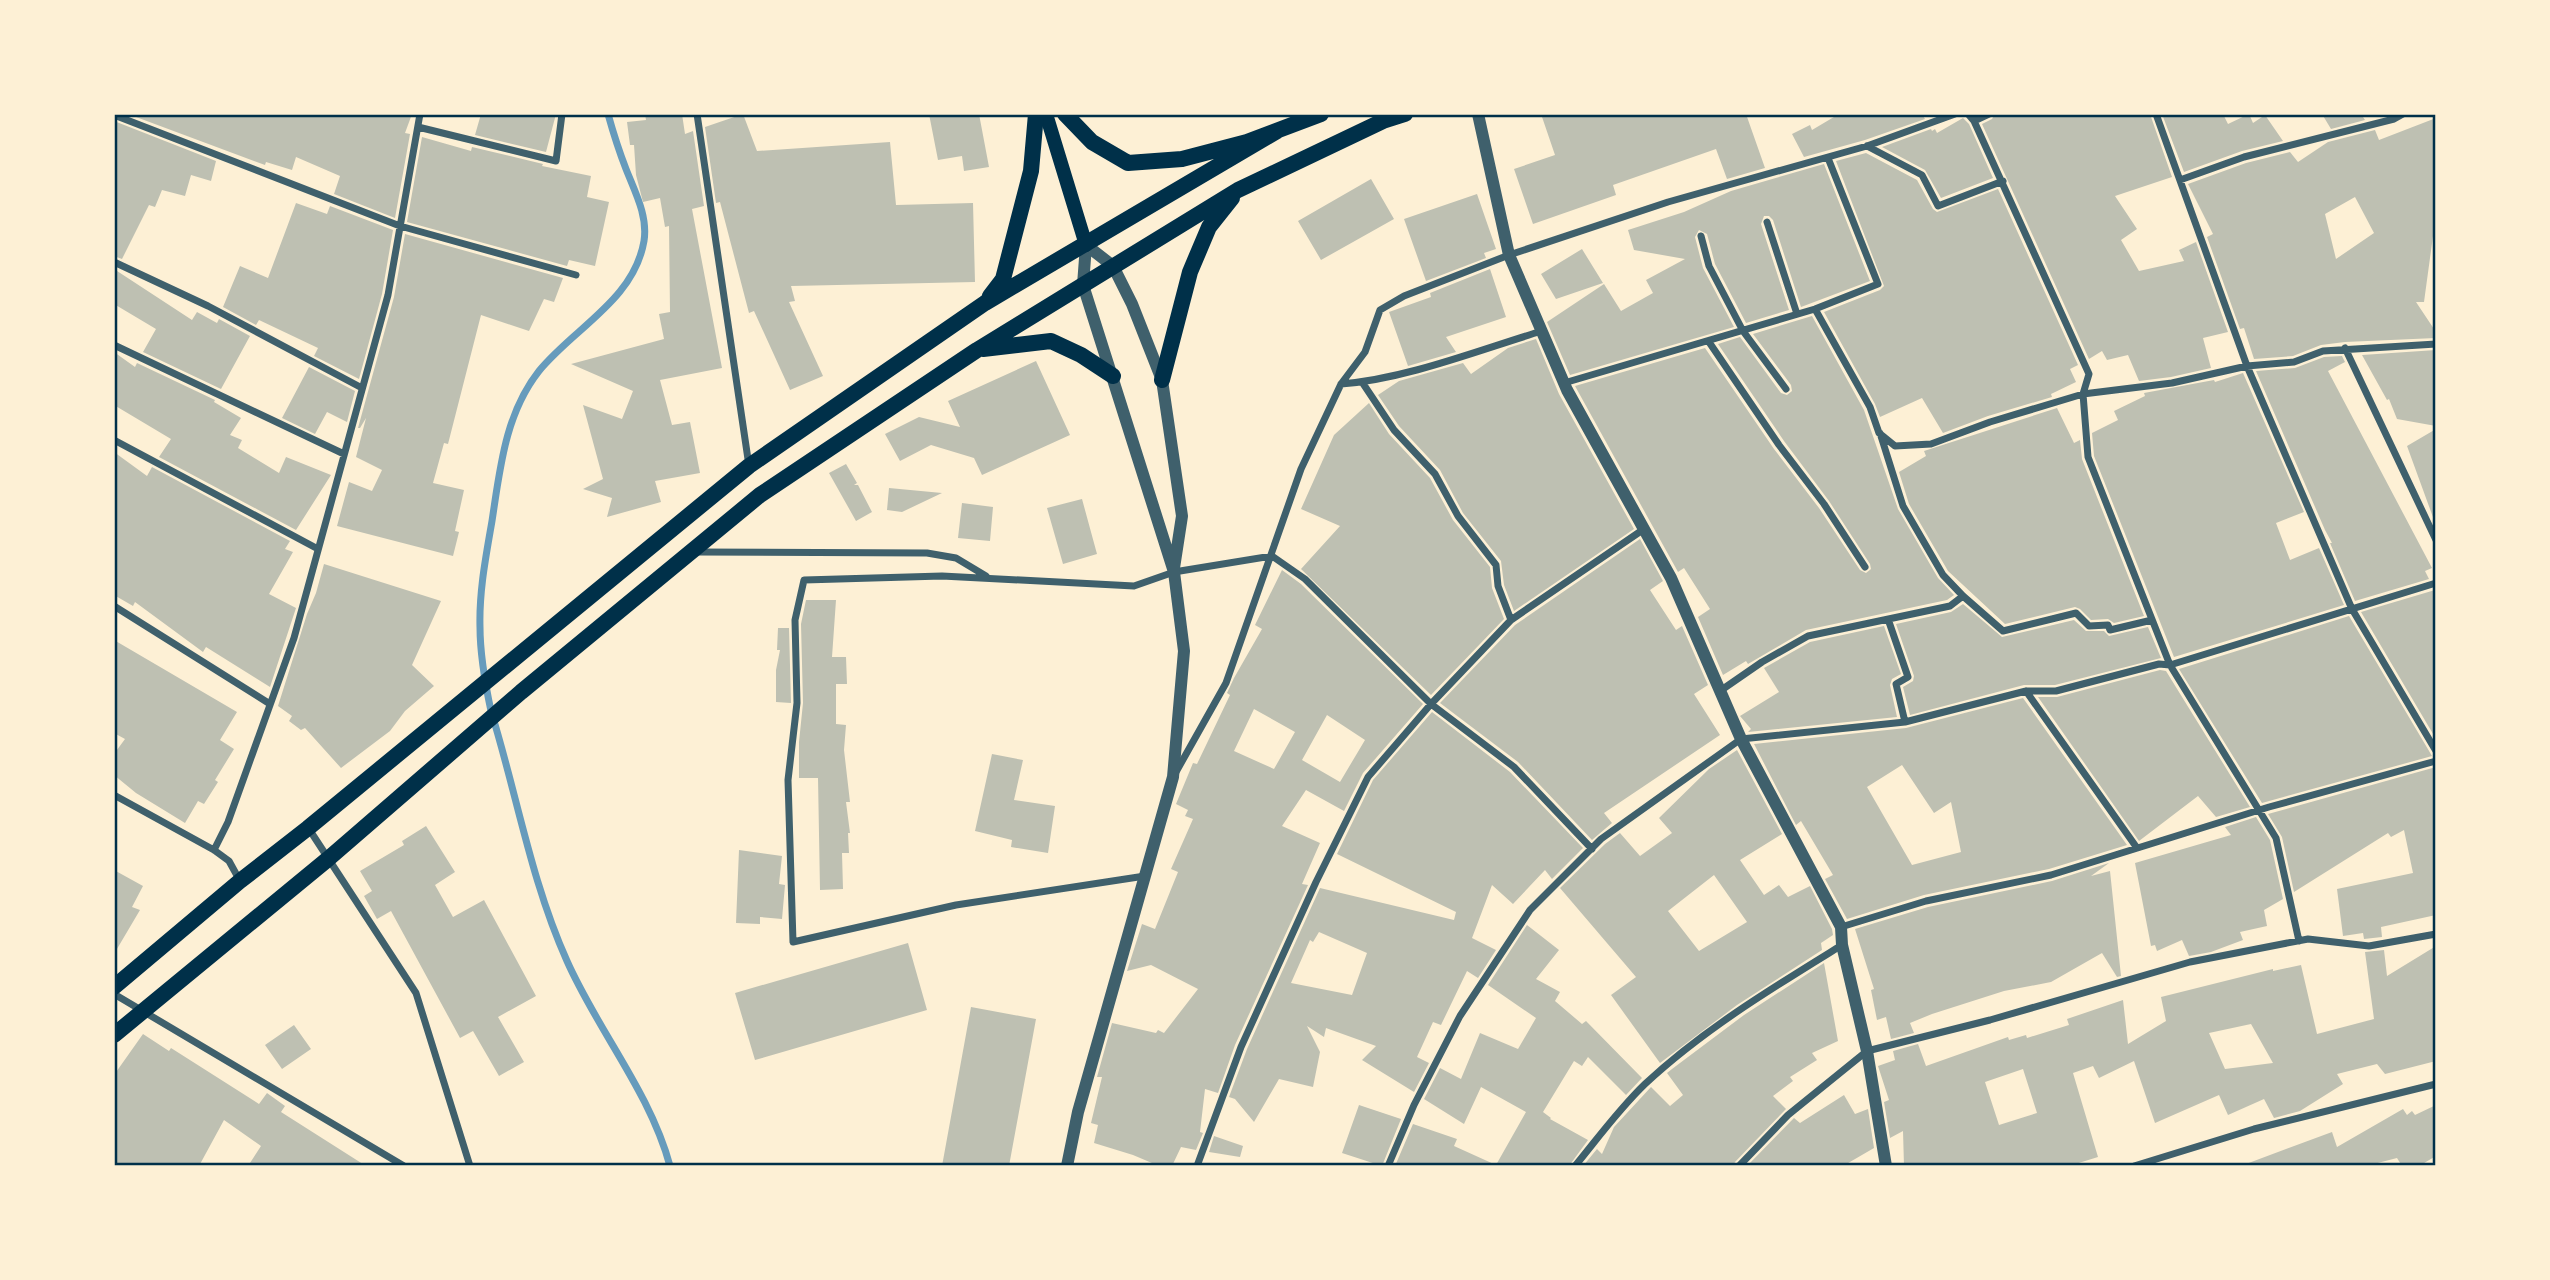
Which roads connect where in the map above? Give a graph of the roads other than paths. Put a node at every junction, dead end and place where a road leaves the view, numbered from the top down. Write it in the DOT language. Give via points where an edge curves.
graph roads {
  1 [pos="420,114"];
  2 [pos="562,114"];
  3 [pos="696,114"];
  4 [pos="1036,114"];
  5 [pos="1046,114"];
  6 [pos="1065,114"];
  7 [pos="1321,114"];
  8 [pos="1405,114"];
  9 [pos="1478,114"];
  10 [pos="1955,114"];
  11 [pos="1968,114"];
  12 [pos="1989,114"];
  13 [pos="2156,114"];
  14 [pos="2403,114"];
  15 [pos="114,115"];
  16 [pos="1974,121"];
  17 [pos="418,127"];
  18 [pos="1277,131"];
  19 [pos="1867,146"];
  20 [pos="1828,158"];
  21 [pos="2180,180"];
  22 [pos="2003,181"];
  23 [pos="1238,190"];
  24 [pos="1767,222"];
  25 [pos="400,226"];
  26 [pos="1701,236"];
  27 [pos="1086,245"];
  28 [pos="1508,255"];
  29 [pos="114,262"];
  30 [pos="1113,266"];
  31 [pos="576,275"];
  32 [pos="1083,285"];
  33 [pos="985,303"];
  34 [pos="1815,309"];
  35 [pos="1797,314"];
  36 [pos="1542,331"];
  37 [pos="1743,331"];
  38 [pos="1709,342"];
  39 [pos="2436,344"];
  40 [pos="114,345"];
  41 [pos="2345,348"];
  42 [pos="977,350"];
  43 [pos="2246,366"];
  44 [pos="1113,376"];
  45 [pos="1162,380"];
  46 [pos="1362,382"];
  47 [pos="1564,383"];
  48 [pos="1341,384"];
  49 [pos="362,388"];
  50 [pos="1786,389"];
  51 [pos="2082,394"];
  52 [pos="1880,433"];
  53 [pos="114,440"];
  54 [pos="344,454"];
  55 [pos="749,466"];
  56 [pos="1644,529"];
  57 [pos="2436,540"];
  58 [pos="318,549"];
  59 [pos="692,552"];
  60 [pos="1272,556"];
  61 [pos="1865,566"];
  62 [pos="1174,572"];
  63 [pos="989,578"];
  64 [pos="2436,583"];
  65 [pos="1963,596"];
  66 [pos="114,606"];
  67 [pos="2352,609"];
  68 [pos="1511,620"];
  69 [pos="1888,620"];
  70 [pos="2152,620"];
  71 [pos="2170,665"];
  72 [pos="1720,691"];
  73 [pos="2026,691"];
  74 [pos="270,704"];
  75 [pos="1431,704"];
  76 [pos="1905,722"];
  77 [pos="1741,739"];
  78 [pos="2436,751"];
  79 [pos="2436,761"];
  80 [pos="1173,776"];
  81 [pos="114,795"];
  82 [pos="2260,810"];
  83 [pos="308,828"];
  84 [pos="2137,848"];
  85 [pos="1592,849"];
  86 [pos="214,850"];
  87 [pos="328,859"];
  88 [pos="1145,876"];
  89 [pos="240,881"];
  90 [pos="1841,927"];
  91 [pos="2436,934"];
  92 [pos="2300,941"];
  93 [pos="1842,945"];
  94 [pos="114,987"];
  95 [pos="114,994"];
  96 [pos="143,1011"];
  97 [pos="114,1035"];
  98 [pos="1867,1051"];
  99 [pos="2436,1084"];
  100 [pos="404,1166"];
  101 [pos="470,1166"];
  102 [pos="1067,1166"];
  103 [pos="1197,1166"];
  104 [pos="1388,1166"];
  105 [pos="1576,1166"];
  106 [pos="1740,1166"];
  107 [pos="1886,1166"];
  108 [pos="2134,1166"];
  1 -- 17 [label="street"];
  2 -- 17 [label="street" via="556,161"];
  3 -- 55 [label="street"];
  4 -- 33 [label="main road" via="1031,171 1003,279"];
  5 -- 27 [label="main road"];
  6 -- 18 [label="main road" via="1092,142 1128,163 1182,159"];
  7 -- 18 [label="main road"];
  8 -- 23 [label="main road"];
  9 -- 28 [label="street"];
  10 -- 19 [label="street"];
  11 -- 16 [label="street"];
  12 -- 16 [label="street"];
  13 -- 21 [label="street"];
  14 -- 21 [label="street" via="2245,157"];
  15 -- 25 [label="street"];
  16 -- 22 [label="street"];
  17 -- 25 [label="street"];
  18 -- 27 [label="main road"];
  19 -- 20 [label="street"];
  19 -- 22 [label="street" via="1922,175 1938,206"];
  20 -- 28 [label="street" via="1668,202"];
  20 -- 34 [label="street" via="1878,284"];
  21 -- 43 [label="street"];
  22 -- 51 [label="street" via="2090,374"];
  23 -- 30 [label="main road"];
  23 -- 45 [label="main road" via="1209,227 1190,272"];
  24 -- 35 [label="street"];
  25 -- 31 [label="street"];
  25 -- 49 [label="street" via="388,295"];
  26 -- 37 [label="street" via="1709,266"];
  27 -- 30 [label="street"];
  27 -- 32 [label="street"];
  27 -- 33 [label="main road"];
  28 -- 36 [label="street"];
  28 -- 48 [label="street" via="1380,310 1365,352"];
  29 -- 49 [label="street"];
  30 -- 32 [label="main road"];
  30 -- 45 [label="street"];
  32 -- 42 [label="main road"];
  32 -- 44 [label="street"];
  33 -- 55 [label="main road"];
  34 -- 35 [label="street"];
  34 -- 52 [label="street"];
  35 -- 37 [label="street"];
  36 -- 46 [label="street"];
  36 -- 47 [label="street"];
  37 -- 38 [label="street"];
  37 -- 50 [label="street"];
  38 -- 47 [label="street"];
  38 -- 61 [label="street"];
  39 -- 41 [label="street"];
  40 -- 54 [label="street"];
  41 -- 43 [label="street" via="2294,362"];
  41 -- 57 [label="street"];
  42 -- 44 [label="main road" via="1051,341"];
  42 -- 59 [label="main road" via="760,495"];
  43 -- 51 [label="street" via="2172,383"];
  43 -- 67 [label="street"];
  44 -- 62 [label="street"];
  45 -- 62 [label="street" via="1182,516"];
  46 -- 48 [label="street"];
  46 -- 68 [label="street" via="1395,430 1435,474 1458,516 1496,565 1498,586"];
  47 -- 56 [label="street"];
  48 -- 60 [label="street" via="1301,469"];
  49 -- 54 [label="street"];
  51 -- 52 [label="street" via="1931,444 1895,446"];
  51 -- 70 [label="street" via="2088,457"];
  52 -- 65 [label="street" via="1903,506 1943,575"];
  53 -- 58 [label="street"];
  54 -- 58 [label="street"];
  55 -- 83 [label="main road"];
  56 -- 68 [label="street"];
  56 -- 72 [label="street" via="1671,578"];
  58 -- 74 [label="street"];
  59 -- 63 [label="street" via="928,553 956,558"];
  59 -- 87 [label="main road"];
  60 -- 62 [label="street"];
  60 -- 75 [label="street" via="1305,579"];
  60 -- 80 [label="street" via="1226,683"];
  62 -- 63 [label="street" via="1134,586"];
  62 -- 80 [label="street" via="1184,652"];
  63 -- 88 [label="street" via="804,580 795,621 797,703 788,780 793,942 957,905"];
  64 -- 67 [label="street"];
  65 -- 69 [label="street" via="1950,606"];
  65 -- 70 [label="street" via="2003,631 2076,613 2089,626 2108,625 2110,630"];
  66 -- 74 [label="street"];
  67 -- 71 [label="street"];
  67 -- 78 [label="street"];
  68 -- 75 [label="street"];
  69 -- 72 [label="street" via="1808,636"];
  69 -- 76 [label="street" via="1908,677 1896,684"];
  70 -- 71 [label="street"];
  71 -- 73 [label="street" via="2056,691"];
  71 -- 82 [label="street"];
  72 -- 77 [label="street"];
  73 -- 76 [label="street"];
  73 -- 84 [label="street"];
  74 -- 86 [label="street"];
  75 -- 85 [label="street" via="1514,767"];
  75 -- 103 [label="street" via="1368,777 1241,1047"];
  76 -- 77 [label="street"];
  77 -- 85 [label="street"];
  77 -- 90 [label="street"];
  79 -- 82 [label="street"];
  80 -- 88 [label="street"];
  81 -- 86 [label="street"];
  82 -- 84 [label="street"];
  82 -- 92 [label="street" via="2276,838"];
  83 -- 87 [label="street"];
  83 -- 89 [label="main road"];
  84 -- 90 [label="street" via="2051,875 1926,901"];
  85 -- 104 [label="street" via="1530,910 1460,1016"];
  86 -- 89 [label="street" via="229,862"];
  87 -- 96 [label="main road"];
  87 -- 101 [label="street" via="416,993"];
  88 -- 102 [label="street"];
  89 -- 94 [label="main road"];
  90 -- 93 [label="street"];
  91 -- 92 [label="street" via="2369,946"];
  92 -- 98 [label="street" via="2190,962"];
  93 -- 98 [label="street"];
  93 -- 105 [label="street" via="1739,1009 1672,1061 1620,1110"];
  95 -- 96 [label="street"];
  96 -- 97 [label="main road"];
  96 -- 100 [label="street"];
  98 -- 106 [label="street" via="1788,1115"];
  98 -- 107 [label="street"];
  99 -- 108 [label="street" via="2254,1129"];
}
